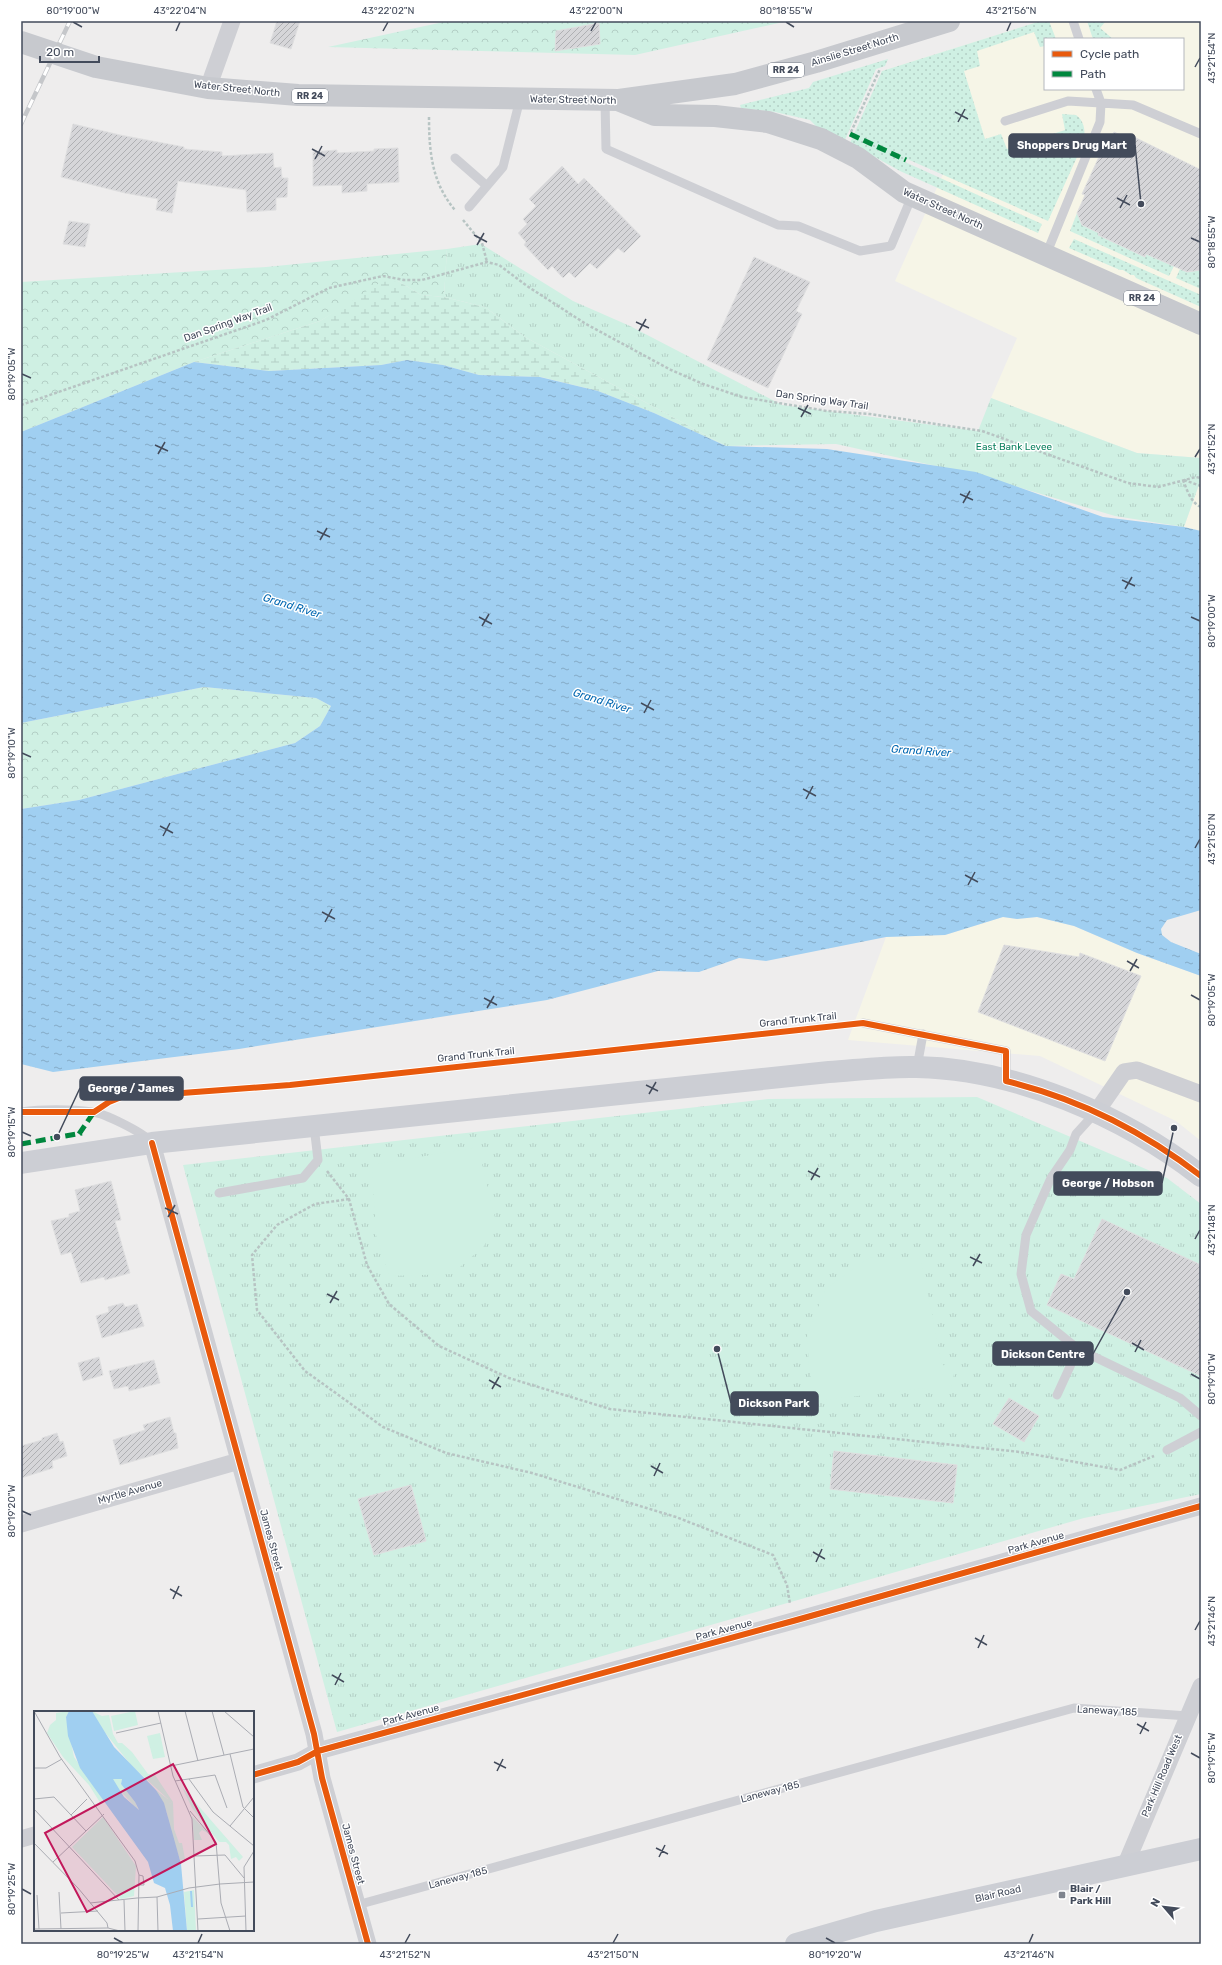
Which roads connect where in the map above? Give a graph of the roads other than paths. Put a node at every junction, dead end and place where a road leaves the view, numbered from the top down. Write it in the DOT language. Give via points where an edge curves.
graph roads {
  1 [pos="232,21"];
  2 [pos="949,21"];
  3 [pos="1073,21"];
  4 [pos="1079,38"];
  5 [pos="21,42"];
  6 [pos="208,88"];
  7 [pos="1096,90"];
  8 [pos="520,99"];
  9 [pos="612,100"];
  10 [pos="1101,103"];
  11 [pos="1005,121"];
  12 [pos="1201,134"];
  13 [pos="455,158"];
  14 [pos="487,186"];
  15 [pos="912,196"];
  16 [pos="468,207"];
  17 [pos="1046,255"];
  18 [pos="1201,324"];
  19 [pos="863,1023"];
  20 [pos="923,1034"];
  21 [pos="917,1067"];
  22 [pos="1006,1081"];
  23 [pos="1201,1094"];
  24 [pos="1097,1111"];
  25 [pos="21,1112"];
  26 [pos="314,1126"];
  27 [pos="152,1143"];
  28 [pos="21,1163"];
  29 [pos="1201,1176"];
  30 [pos="219,1193"];
  31 [pos="1078,1349"];
  32 [pos="1057,1395"];
  33 [pos="1201,1416"];
  34 [pos="1201,1432"];
  35 [pos="1167,1450"];
  36 [pos="239,1461"];
  37 [pos="1201,1506"];
  38 [pos="21,1524"];
  39 [pos="1201,1686"];
  40 [pos="1188,1716"];
  41 [pos="318,1751"];
  42 [pos="254,1775"];
  43 [pos="34,1835"];
  44 [pos="21,1839"];
  45 [pos="1201,1849"];
  46 [pos="1124,1866"];
  47 [pos="357,1905"];
  48 [pos="368,1944"];
  49 [pos="796,1944"];
  1 -- 6 [label="street"];
  2 -- 9 [label="main road, Ainslie Street North / RR 24" via="736,84"];
  3 -- 4 [label="lane"];
  5 -- 6 [label="main road, Water Street North / RR 24" via="96,67"];
  6 -- 8 [label="main road, Water Street North / RR 24" via="298,96"];
  7 -- 10 [label="lane"];
  8 -- 9 [label="main road, Water Street North / RR 24"];
  8 -- 14 [label="lane" via="503,167"];
  9 -- 15 [label="main road, Water Street North / RR 24" via="655,115 715,116 768,122 821,139 858,158 887,181"];
  9 -- 15 [label="lane" via="606,149 778,225 798,226 860,251 891,246"];
  10 -- 11 [label="lane" via="1068,101"];
  10 -- 12 [label="lane" via="1133,105"];
  10 -- 17 [label="lane" via="1100,122"];
  13 -- 14 [label="lane"];
  14 -- 16 [label="lane"];
  15 -- 17 [label="main road, Water Street North / RR 24"];
  17 -- 18 [label="main road, Water Street North / RR 24"];
  19 -- 20 [label="lane"];
  20 -- 21 [label="lane"];
  20 -- 22 [label="lane" via="1006,1050"];
  21 -- 22 [label="main road" via="975,1072"];
  21 -- 26 [label="main road" via="829,1072"];
  22 -- 24 [label="main road" via="1041,1089"];
  23 -- 24 [label="street" via="1137,1070 1124,1072"];
  24 -- 29 [label="main road" via="1180,1160"];
  24 -- 31 [label="lane" via="1076,1134 1070,1150 1046,1190 1026,1235 1021,1274 1031,1311"];
  25 -- 27 [label="lane" via="94,1112 146,1136"];
  26 -- 27 [label="main road"];
  26 -- 30 [label="lane" via="318,1160 303,1178"];
  27 -- 28 [label="main road"];
  27 -- 36 [label="street, James Street"];
  31 -- 32 [label="lane"];
  31 -- 33 [label="lane" via="1180,1398"];
  34 -- 35 [label="lane"];
  36 -- 38 [label="street, Myrtle Avenue"];
  36 -- 41 [label="street, James Street"];
  37 -- 41 [label="street, Park Avenue"];
  39 -- 40 [label="street, Park Hill Road West"];
  40 -- 46 [label="street, Park Hill Road West"];
  40 -- 47 [label="lane, Laneway 185" via="1074,1708"];
  41 -- 42 [label="street, Park Avenue" via="298,1762"];
  41 -- 47 [label="street, James Street" via="322,1778"];
  43 -- 44 [label="street"];
  45 -- 46 [label="main road, Blair Road"];
  46 -- 49 [label="main road, Blair Road" via="876,1921"];
  47 -- 48 [label="street, James Street"];
}
